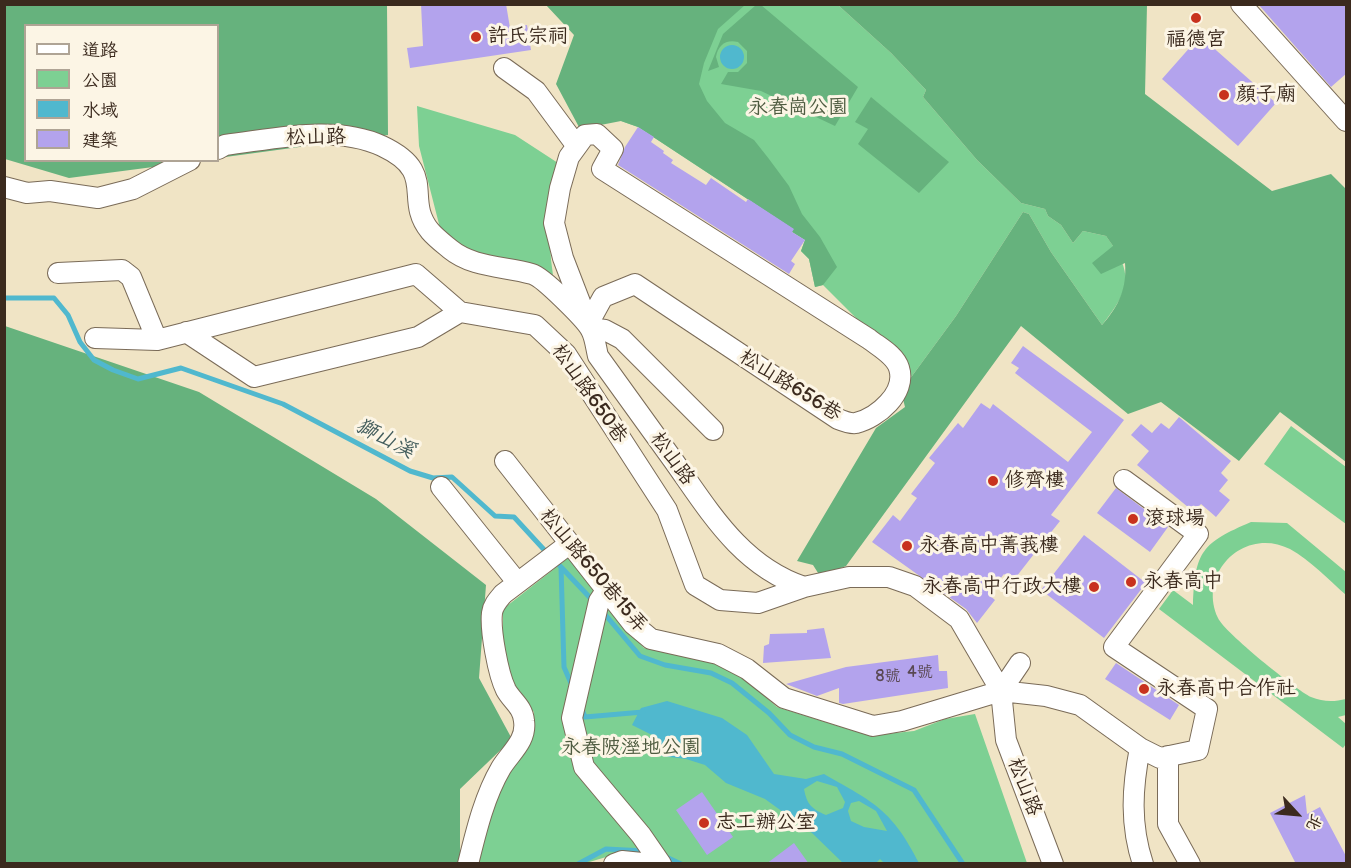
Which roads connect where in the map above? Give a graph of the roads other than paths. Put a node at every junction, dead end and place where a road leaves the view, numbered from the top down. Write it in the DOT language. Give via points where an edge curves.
graph roads {
  1 [pos="1241,4"];
  2 [pos="504,68"];
  3 [pos="1347,121"];
  4 [pos="576,145"];
  5 [pos="219,148"];
  6 [pos="186,162"];
  7 [pos="4,187"];
  8 [pos="58,273"];
  9 [pos="569,297"];
  10 [pos="603,297"];
  11 [pos="460,312"];
  12 [pos="590,328"];
  13 [pos="186,332"];
  14 [pos="95,338"];
  15 [pos="157,340"];
  16 [pos="713,430"];
  17 [pos="505,461"];
  18 [pos="1124,480"];
  19 [pos="441,487"];
  20 [pos="568,544"];
  21 [pos="517,582"];
  22 [pos="804,587"];
  23 [pos="603,595"];
  24 [pos="1020,663"];
  25 [pos="1001,691"];
  26 [pos="1140,748"];
  27 [pos="1168,756"];
  28 [pos="656,860"];
  29 [pos="468,864"];
  30 [pos="614,864"];
  31 [pos="1053,864"];
  32 [pos="1143,864"];
  33 [pos="1190,864"];
  1 -- 3 [label="street"];
  2 -- 4 [label="street" via="536,91"];
  4 -- 9 [label="street" via="560,188 554,223"];
  4 -- 10 [label="street, 松山路656巷" via="585,135 597,134 613,149 602,169 869,339 893,357 900,369 899,385 888,404 874,416 854,423 838,419 635,284"];
  5 -- 9 [label="street, 松山路" via="320,135 362,138 383,146 406,159 416,173 422,213 429,230 453,252 478,264 536,275"];
  6 -- 7 [label="street" via="133,189 98,198 50,190 27,193"];
  8 -- 15 [label="street" via="122,270 131,277"];
  9 -- 10 [label="street"];
  9 -- 12 [label="street, 松山路"];
  10 -- 12 [label="street"];
  11 -- 13 [label="street" via="416,274"];
  11 -- 13 [label="street" via="418,337 254,377"];
  11 -- 22 [label="street, 松山路650巷" via="536,325 566,354 667,510 695,585 720,600 758,603"];
  12 -- 16 [label="street" via="622,339"];
  12 -- 22 [label="street, 松山路" via="598,356 727,536 780,579"];
  13 -- 15 [label="street"];
  14 -- 15 [label="street"];
  17 -- 20 [label="street, 松山路650巷15弄"];
  18 -- 27 [label="street" via="1198,534 1114,647 1207,709 1198,750"];
  19 -- 21 [label="street"];
  20 -- 21 [label="street"];
  20 -- 23 [label="street, 松山路650巷15弄"];
  21 -- 29 [label="street" via="496,603 492,614 501,677 525,722 521,742 501,768 488,795"];
  22 -- 25 [label="street, 松山路" via="849,577 889,577 915,586 959,619"];
  23 -- 25 [label="street, 松山路650巷15弄" via="651,639 718,654 747,669 784,698 873,726 902,722"];
  23 -- 28 [label="street" via="572,718 584,767"];
  24 -- 25 [label="street"];
  25 -- 26 [label="street" via="1080,705"];
  25 -- 31 [label="street, 松山路" via="1006,740"];
  26 -- 27 [label="street" via="1160,758"];
  26 -- 32 [label="street" via="1132,784 1134,837"];
  27 -- 33 [label="street" via="1168,824"];
  28 -- 30 [label="street"];
}
